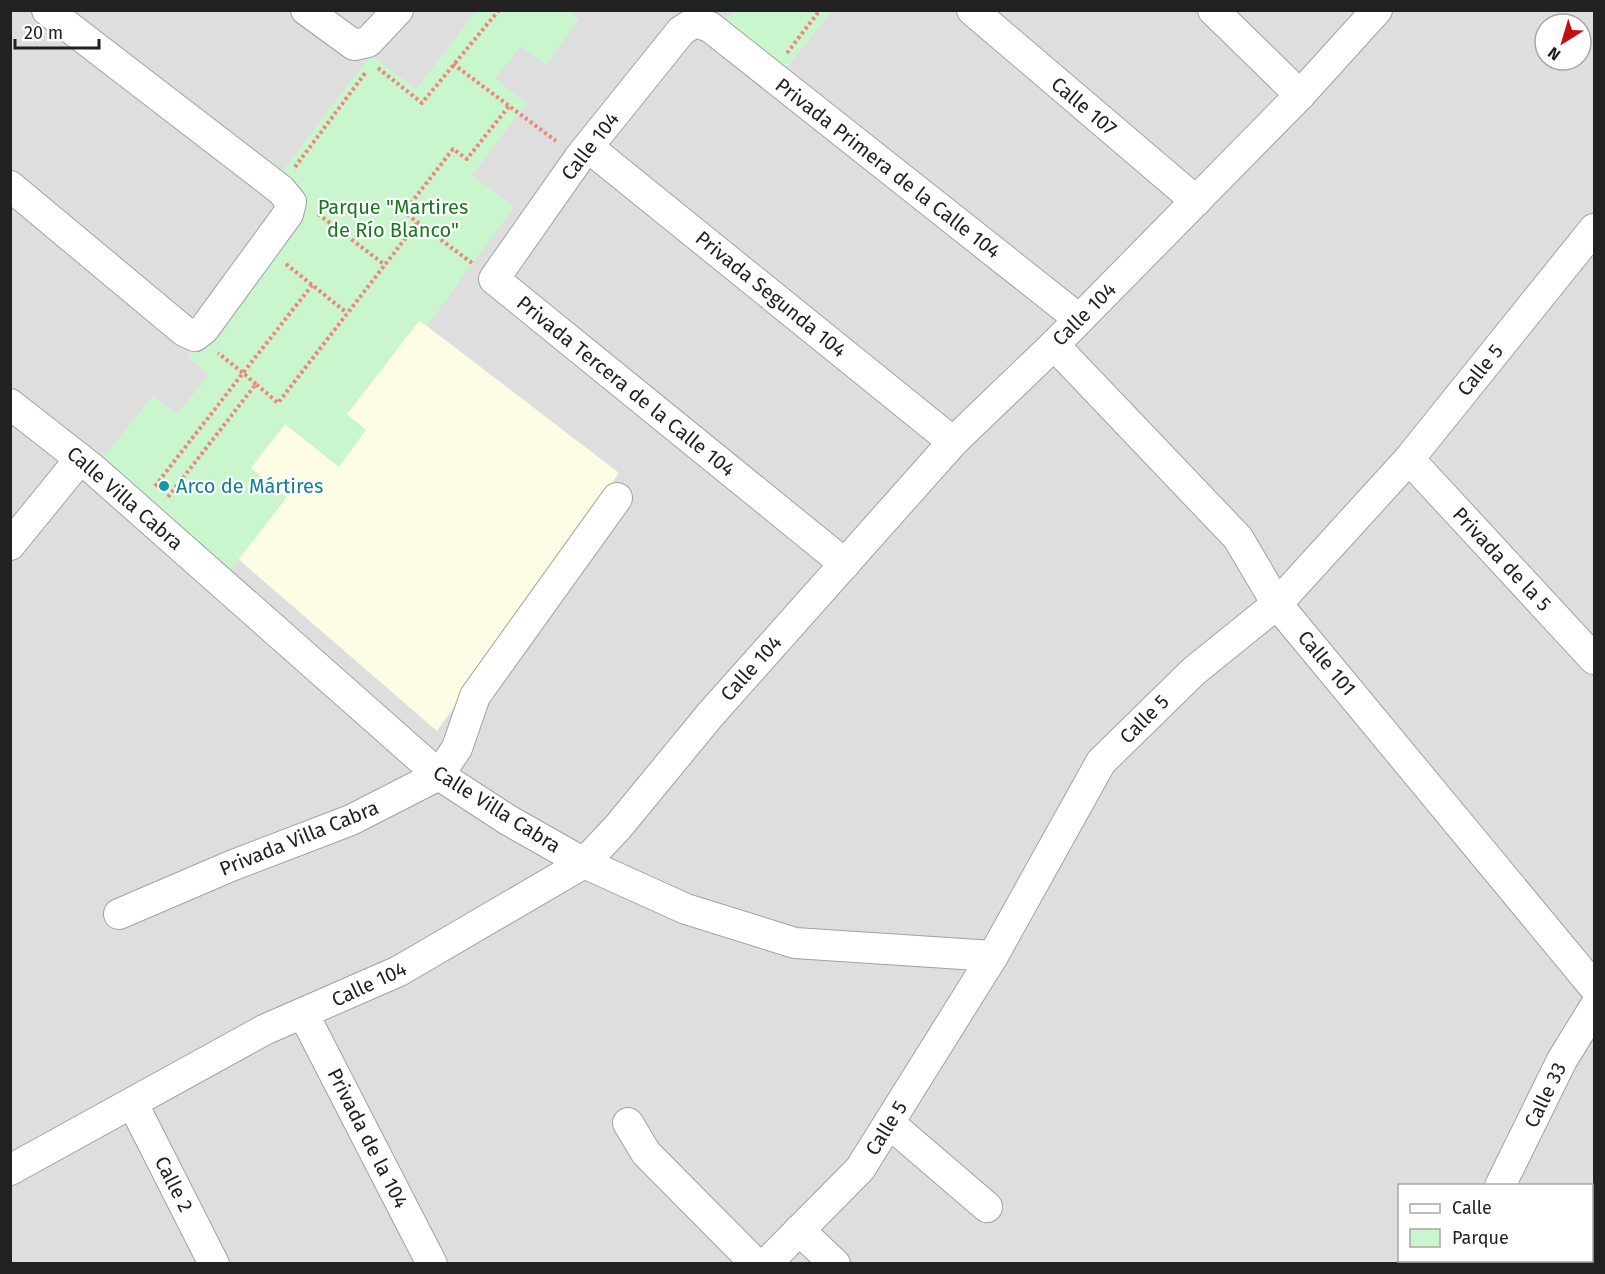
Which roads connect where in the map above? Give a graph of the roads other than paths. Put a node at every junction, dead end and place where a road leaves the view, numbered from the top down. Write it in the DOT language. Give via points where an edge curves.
graph roads {
  1 [pos="47,10"];
  2 [pos="306,10"];
  3 [pos="398,10"];
  4 [pos="972,10"];
  5 [pos="1213,10"];
  6 [pos="1377,10"];
  7 [pos="695,22"];
  8 [pos="1300,95"];
  9 [pos="583,152"];
  10 [pos="10,186"];
  11 [pos="1196,201"];
  12 [pos="1594,229"];
  13 [pos="494,279"];
  14 [pos="1079,319"];
  15 [pos="1054,345"];
  16 [pos="10,404"];
  17 [pos="953,442"];
  18 [pos="81,459"];
  19 [pos="1409,459"];
  20 [pos="617,498"];
  21 [pos="10,545"];
  22 [pos="845,564"];
  23 [pos="1277,604"];
  24 [pos="1594,659"];
  25 [pos="439,775"];
  26 [pos="584,863"];
  27 [pos="118,914"];
  28 [pos="993,956"];
  29 [pos="1594,987"];
  30 [pos="1594,1008"];
  31 [pos="303,1013"];
  32 [pos="133,1104"];
  33 [pos="628,1123"];
  34 [pos="889,1123"];
  35 [pos="10,1170"];
  36 [pos="1500,1184"];
  37 [pos="987,1207"];
  38 [pos="799,1230"];
  39 [pos="214,1263"];
  40 [pos="432,1263"];
  41 [pos="756,1263"];
  42 [pos="766,1263"];
  43 [pos="835,1263"];
  1 -- 10 [label="street" via="281,190 299,192 288,214 204,329 203,341 184,331"];
  2 -- 3 [label="street" via="354,45 368,42"];
  4 -- 11 [label="street, Calle 107"];
  5 -- 8 [label="street"];
  6 -- 8 [label="street, Calle 104"];
  7 -- 9 [label="street, Calle 104" via="681,31"];
  7 -- 14 [label="street, Privada Primera de la Calle 104" via="710,27"];
  8 -- 11 [label="street, Calle 104"];
  9 -- 13 [label="street, Calle 104"];
  9 -- 17 [label="street, Privada Segunda 104"];
  11 -- 14 [label="street, Calle 104"];
  12 -- 19 [label="street, Calle 5"];
  13 -- 22 [label="street, Privada Tercera de la Calle 104"];
  14 -- 15 [label="street, Calle 104"];
  15 -- 17 [label="street, Calle 104"];
  15 -- 23 [label="street, Calle 101" via="1238,538"];
  16 -- 18 [label="street, Calle Villa Cabra"];
  17 -- 22 [label="street, Calle 104"];
  18 -- 21 [label="street"];
  18 -- 25 [label="street, Calle Villa Cabra"];
  19 -- 23 [label="street, Calle 5"];
  19 -- 24 [label="street, Privada de la 5"];
  20 -- 25 [label="street, Privada Villa Cabra" via="475,696 457,748"];
  22 -- 26 [label="street, Calle 104"];
  23 -- 28 [label="street, Calle 5" via="1194,671 1101,762"];
  23 -- 29 [label="street, Calle 101"];
  25 -- 26 [label="street, Calle Villa Cabra"];
  25 -- 27 [label="street, Privada Villa Cabra" via="351,820"];
  26 -- 28 [label="street, Calle Villa Cabra" via="686,909 795,943"];
  26 -- 31 [label="street, Calle 104" via="399,971"];
  28 -- 34 [label="street, Calle 5"];
  30 -- 36 [label="street, Calle 33" via="1562,1060"];
  31 -- 32 [label="street, Calle 104" via="264,1030"];
  31 -- 40 [label="street, Privada de la 104"];
  32 -- 35 [label="street, Calle 104"];
  32 -- 39 [label="street, Calle 2"];
  33 -- 41 [label="street" via="646,1154"];
  34 -- 37 [label="street"];
  34 -- 38 [label="street, Calle 5" via="860,1169"];
  38 -- 42 [label="street, Calle 5"];
  38 -- 43 [label="street"];
}
